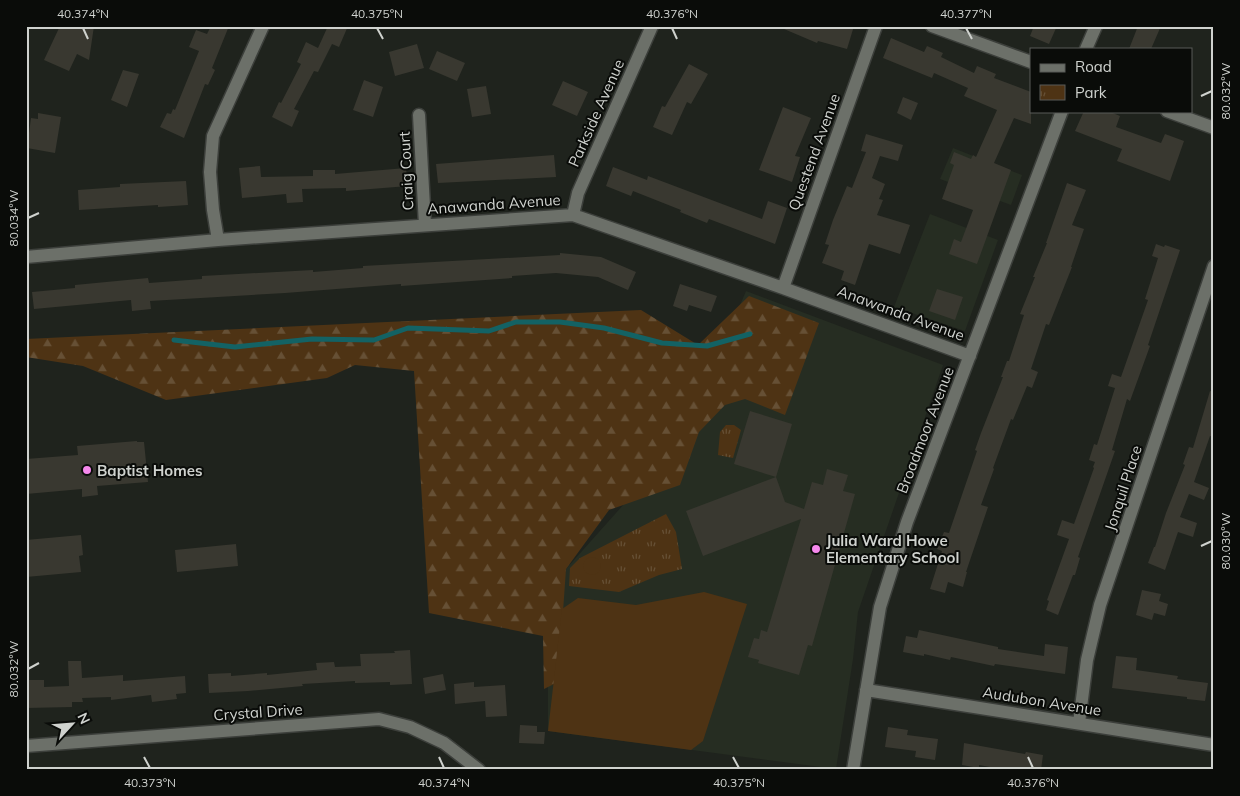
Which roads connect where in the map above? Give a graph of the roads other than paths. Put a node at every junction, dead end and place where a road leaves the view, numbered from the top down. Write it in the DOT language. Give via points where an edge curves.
graph roads {
  1 [pos="263,26"];
  2 [pos="652,26"];
  3 [pos="876,26"];
  4 [pos="932,26"];
  5 [pos="1096,26"];
  6 [pos="1086,48"];
  7 [pos="1030,62"];
  8 [pos="1062,112"];
  9 [pos="1170,112"];
  10 [pos="419,114"];
  11 [pos="1214,128"];
  12 [pos="573,215"];
  13 [pos="425,225"];
  14 [pos="218,240"];
  15 [pos="26,257"];
  16 [pos="1214,266"];
  17 [pos="783,288"];
  18 [pos="970,356"];
  19 [pos="866,690"];
  20 [pos="1079,723"];
  21 [pos="1214,745"];
  22 [pos="26,746"];
  23 [pos="479,770"];
  24 [pos="853,770"];
  1 -- 14 [label="street" via="213,136 211,181"];
  2 -- 12 [label="street, Parkside Avenue" via="578,193"];
  3 -- 17 [label="street, Questend Avenue"];
  4 -- 7 [label="street"];
  5 -- 6 [label="street"];
  8 -- 18 [label="street, Broadmoor Avenue"];
  9 -- 11 [label="street"];
  10 -- 13 [label="street, Craig Court"];
  12 -- 13 [label="street, Anawanda Avenue"];
  12 -- 17 [label="street, Anawanda Avenue"];
  13 -- 14 [label="street, Anawanda Avenue"];
  14 -- 15 [label="street, Anawanda Avenue"];
  16 -- 20 [label="street, Jonquil Place" via="1100,605"];
  17 -- 18 [label="street, Anawanda Avenue"];
  18 -- 19 [label="street, Broadmoor Avenue" via="907,522 880,607"];
  19 -- 20 [label="street, Audubon Avenue"];
  19 -- 24 [label="street, Broadmoor Avenue"];
  20 -- 21 [label="street, Audubon Avenue"];
  22 -- 23 [label="street, Crystal Drive" via="379,719 410,727 444,744"];
}
